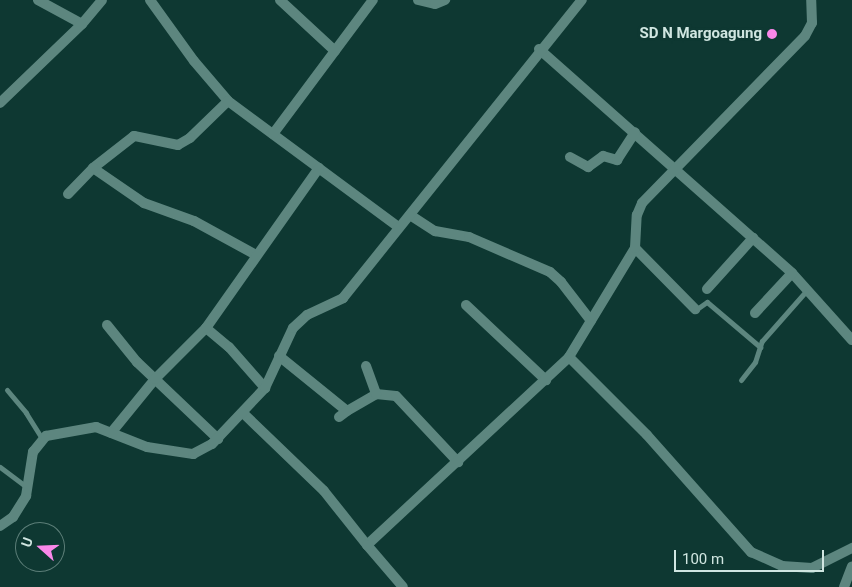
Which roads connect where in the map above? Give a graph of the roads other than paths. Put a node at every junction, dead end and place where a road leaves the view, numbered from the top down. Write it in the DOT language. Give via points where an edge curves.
graph roads {
  1 [pos="38,0"];
  2 [pos="102,0"];
  3 [pos="150,0"];
  4 [pos="280,0"];
  5 [pos="373,0"];
  6 [pos="418,0"];
  7 [pos="444,0"];
  8 [pos="582,0"];
  9 [pos="811,0"];
  10 [pos="82,24"];
  11 [pos="540,49"];
  12 [pos="335,51"];
  13 [pos="228,101"];
  14 [pos="0,102"];
  15 [pos="635,132"];
  16 [pos="274,134"];
  17 [pos="570,157"];
  18 [pos="93,168"];
  19 [pos="319,168"];
  20 [pos="676,168"];
  21 [pos="68,194"];
  22 [pos="410,215"];
  23 [pos="398,227"];
  24 [pos="753,238"];
  25 [pos="635,248"];
  26 [pos="256,255"];
  27 [pos="792,273"];
  28 [pos="707,289"];
  29 [pos="807,290"];
  30 [pos="466,305"];
  31 [pos="694,311"];
  32 [pos="755,313"];
  33 [pos="591,321"];
  34 [pos="107,325"];
  35 [pos="206,328"];
  36 [pos="852,340"];
  37 [pos="760,347"];
  38 [pos="279,356"];
  39 [pos="569,357"];
  40 [pos="366,366"];
  41 [pos="155,379"];
  42 [pos="546,380"];
  43 [pos="740,380"];
  44 [pos="265,388"];
  45 [pos="7,390"];
  46 [pos="376,394"];
  47 [pos="243,413"];
  48 [pos="111,433"];
  49 [pos="42,439"];
  50 [pos="218,439"];
  51 [pos="458,462"];
  52 [pos="0,467"];
  53 [pos="29,488"];
  54 [pos="0,526"];
  55 [pos="367,544"];
  56 [pos="852,548"];
  57 [pos="852,566"];
  58 [pos="403,587"];
  59 [pos="844,587"];
  1 -- 10 [label="street"];
  2 -- 10 [label="street"];
  3 -- 13 [label="street"];
  4 -- 12 [label="street"];
  5 -- 12 [label="street"];
  6 -- 7 [label="street" via="435,4"];
  8 -- 11 [label="street"];
  9 -- 20 [label="street" via="812,23 805,36"];
  10 -- 14 [label="street"];
  11 -- 15 [label="street"];
  11 -- 22 [label="street"];
  12 -- 16 [label="street"];
  13 -- 16 [label="street"];
  13 -- 18 [label="street" via="190,138 178,145 134,136"];
  15 -- 17 [label="street" via="616,160 603,156 588,167"];
  15 -- 20 [label="street"];
  16 -- 19 [label="street"];
  18 -- 21 [label="street"];
  18 -- 26 [label="street" via="144,203 194,221"];
  19 -- 23 [label="street"];
  19 -- 26 [label="street"];
  20 -- 24 [label="street"];
  20 -- 25 [label="street" via="638,208"];
  22 -- 23 [label="street"];
  22 -- 33 [label="street" via="435,231 469,237 550,272"];
  23 -- 38 [label="street" via="343,298 300,321"];
  24 -- 27 [label="street"];
  24 -- 28 [label="street"];
  25 -- 31 [label="street"];
  25 -- 33 [label="street"];
  26 -- 35 [label="street"];
  27 -- 29 [label="street"];
  27 -- 32 [label="street"];
  29 -- 36 [label="street"];
  29 -- 37 [label="lane"];
  30 -- 42 [label="street"];
  31 -- 37 [label="lane" via="707,302"];
  33 -- 39 [label="street"];
  34 -- 41 [label="street"];
  35 -- 41 [label="street"];
  35 -- 44 [label="street"];
  37 -- 43 [label="lane" via="755,362"];
  38 -- 44 [label="street"];
  38 -- 46 [label="street" via="343,414"];
  39 -- 42 [label="street"];
  39 -- 56 [label="street" via="647,435 751,552 782,566 812,568"];
  40 -- 46 [label="street"];
  41 -- 48 [label="street"];
  41 -- 50 [label="street"];
  42 -- 51 [label="street"];
  44 -- 47 [label="street"];
  45 -- 49 [label="lane"];
  46 -- 51 [label="street" via="388,393 403,400"];
  47 -- 50 [label="street"];
  47 -- 55 [label="street" via="324,491"];
  48 -- 49 [label="street" via="96,427 80,428 56,432"];
  48 -- 50 [label="street" via="147,447 193,454"];
  49 -- 53 [label="street" via="33,452"];
  51 -- 55 [label="street"];
  52 -- 53 [label="lane"];
  53 -- 54 [label="street" via="19,509"];
  55 -- 58 [label="street"];
  57 -- 59 [label="street"];
}
